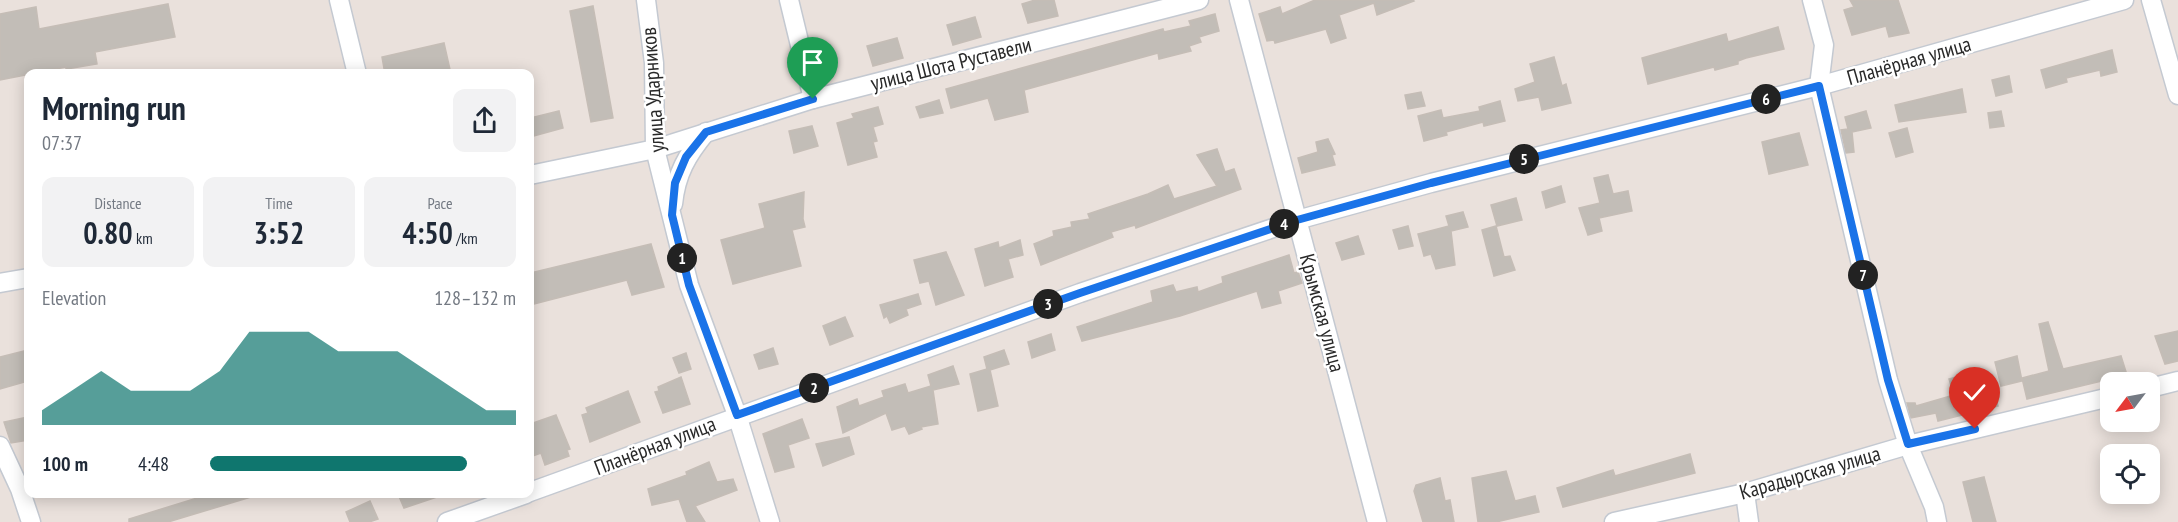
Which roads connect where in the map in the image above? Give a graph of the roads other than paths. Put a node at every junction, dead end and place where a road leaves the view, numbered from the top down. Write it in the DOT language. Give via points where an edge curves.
graph roads {
  1 [pos="339,0"];
  2 [pos="646,0"];
  3 [pos="789,0"];
  4 [pos="1199,0"];
  5 [pos="1239,0"];
  6 [pos="1812,0"];
  7 [pos="2124,0"];
  8 [pos="2151,0"];
  9 [pos="356,69"];
  10 [pos="1819,86"];
  11 [pos="2178,95"];
  12 [pos="813,99"];
  13 [pos="706,132"];
  14 [pos="655,149"];
  15 [pos="534,175"];
  16 [pos="672,215"];
  17 [pos="1297,220"];
  18 [pos="24,280"];
  19 [pos="0,283"];
  20 [pos="2178,381"];
  21 [pos="2160,386"];
  22 [pos="2100,399"];
  23 [pos="737,415"];
  24 [pos="1908,444"];
  25 [pos="0,446"];
  26 [pos="534,491"];
  27 [pos="1745,493"];
  28 [pos="514,498"];
  29 [pos="31,522"];
  30 [pos="447,522"];
  31 [pos="770,522"];
  32 [pos="1377,522"];
  33 [pos="1614,522"];
  34 [pos="1749,522"];
  35 [pos="1937,522"];
  1 -- 9 [label="street"];
  2 -- 14 [label="street, улица Ударников" via="654,63"];
  3 -- 12 [label="street"];
  4 -- 12 [label="street, улица Шота Руставели"];
  5 -- 17 [label="street, Крымская улица"];
  6 -- 10 [label="street" via="1824,45"];
  7 -- 10 [label="street, Планёрная улица"];
  8 -- 11 [label="street"];
  10 -- 17 [label="street, Планёрная улица"];
  10 -- 24 [label="street" via="1888,380"];
  12 -- 13 [label="street, улица Шота Руставели"];
  13 -- 14 [label="street, улица Шота Руставели"];
  13 -- 16 [label="street" via="686,157 675,183"];
  14 -- 15 [label="street, улица Шота Руставели"];
  14 -- 16 [label="street, улица Ударников"];
  16 -- 23 [label="street, улица Ударников" via="689,285"];
  17 -- 23 [label="street, Планёрная улица"];
  17 -- 32 [label="street, Крымская улица"];
  18 -- 19 [label="street"];
  20 -- 21 [label="street"];
  22 -- 24 [label="street, Карадырская улица"];
  23 -- 26 [label="street, Планёрная улица"];
  23 -- 31 [label="street, улица Ударников"];
  24 -- 27 [label="street, Карадырская улица"];
  24 -- 35 [label="street"];
  25 -- 29 [label="street"];
  27 -- 33 [label="street, Карадырская улица"];
  27 -- 34 [label="street"];
  28 -- 30 [label="street, Планёрная улица"];
}
